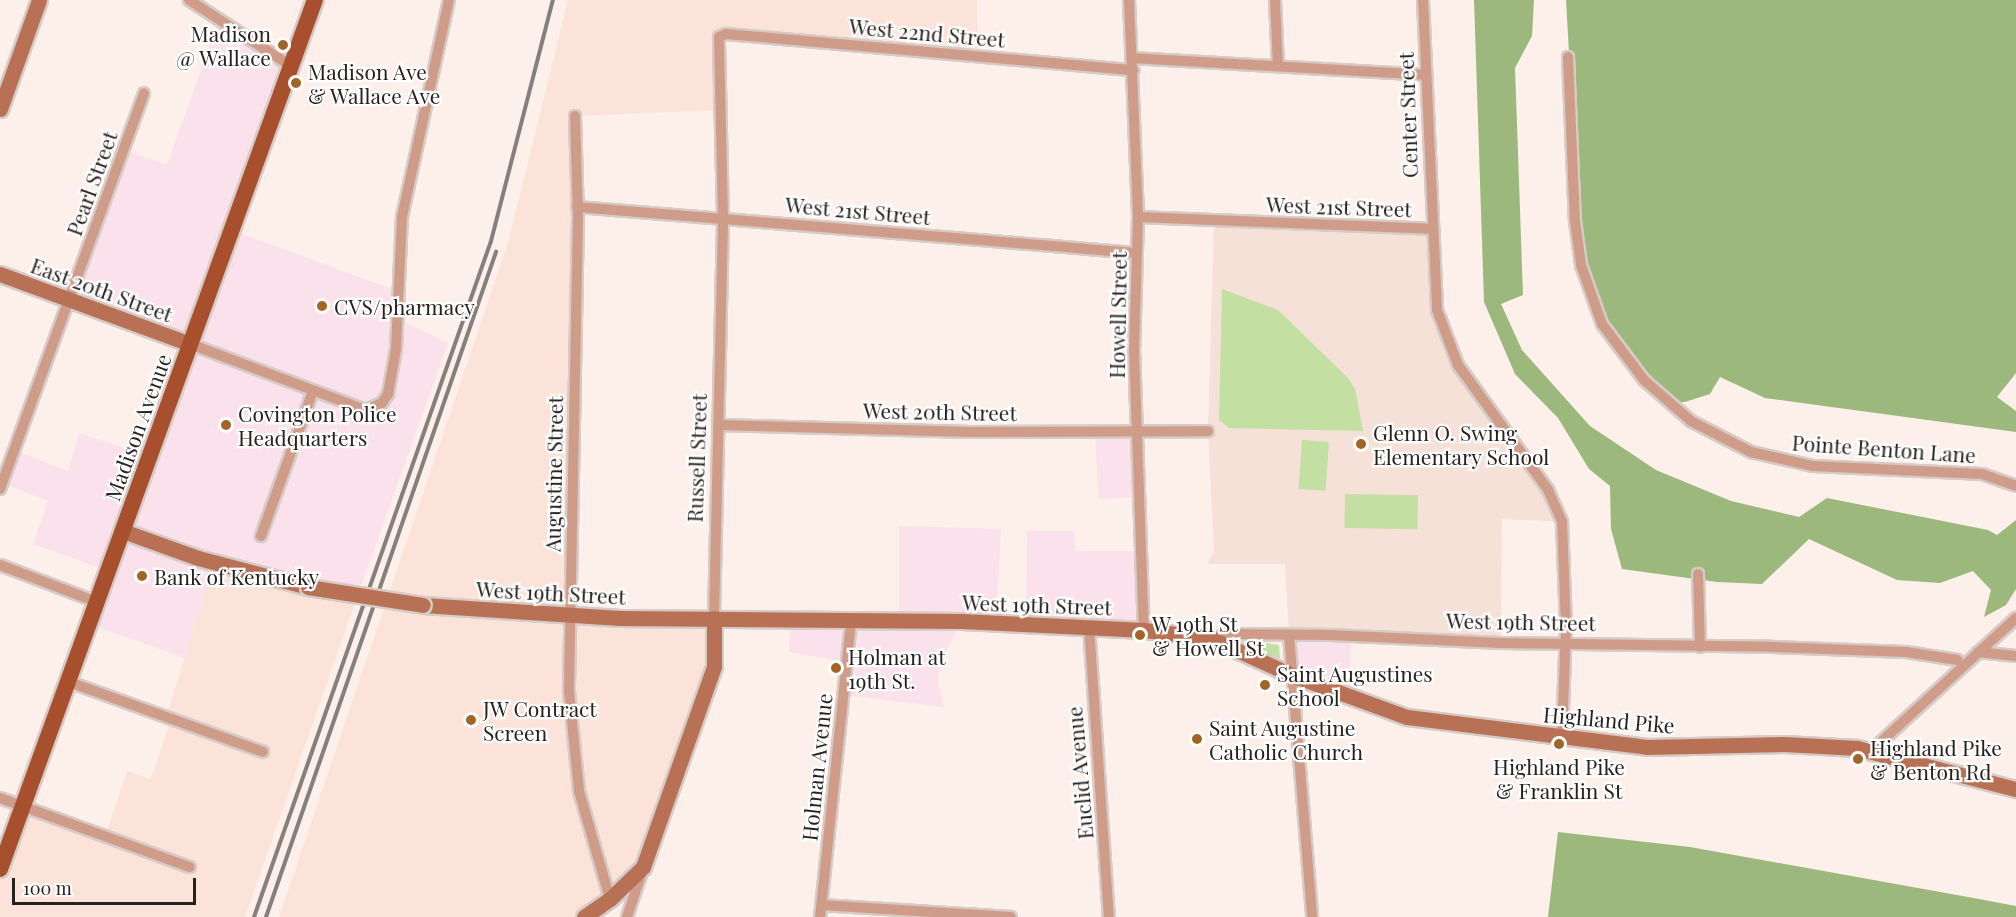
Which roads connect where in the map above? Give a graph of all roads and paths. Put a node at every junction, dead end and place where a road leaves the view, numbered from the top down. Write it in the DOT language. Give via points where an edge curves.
graph roads {
  1 [pos="39,0"];
  2 [pos="189,0"];
  3 [pos="315,0"];
  4 [pos="449,0"];
  5 [pos="1129,0"];
  6 [pos="1275,0"];
  7 [pos="1423,0"];
  8 [pos="719,37"];
  9 [pos="1568,57"];
  10 [pos="1132,58"];
  11 [pos="291,66"];
  12 [pos="1278,66"];
  13 [pos="1132,70"];
  14 [pos="1424,75"];
  15 [pos="144,93"];
  16 [pos="0,109"];
  17 [pos="576,116"];
  18 [pos="577,207"];
  19 [pos="1138,217"];
  20 [pos="723,218"];
  21 [pos="1431,229"];
  22 [pos="1136,254"];
  23 [pos="0,274"];
  24 [pos="70,299"];
  25 [pos="190,344"];
  26 [pos="313,391"];
  27 [pos="719,425"];
  28 [pos="1208,431"];
  29 [pos="1137,432"];
  30 [pos="2016,486"];
  31 [pos="0,489"];
  32 [pos="123,531"];
  33 [pos="261,536"];
  34 [pos="0,565"];
  35 [pos="1698,574"];
  36 [pos="97,602"];
  37 [pos="570,613"];
  38 [pos="714,618"];
  39 [pos="2016,618"];
  40 [pos="851,620"];
  41 [pos="1089,626"];
  42 [pos="1144,630"];
  43 [pos="1289,635"];
  44 [pos="1210,638"];
  45 [pos="1566,644"];
  46 [pos="1700,647"];
  47 [pos="1978,652"];
  48 [pos="2016,656"];
  49 [pos="1957,660"];
  50 [pos="1292,675"];
  51 [pos="69,682"];
  52 [pos="1562,738"];
  53 [pos="1871,751"];
  54 [pos="263,752"];
  55 [pos="2016,789"];
  56 [pos="0,798"];
  57 [pos="23,806"];
  58 [pos="190,867"];
  59 [pos="643,867"];
  60 [pos="0,869"];
  61 [pos="610,899"];
  62 [pos="822,905"];
  63 [pos="584,917"];
  64 [pos="627,917"];
  65 [pos="820,917"];
  66 [pos="1011,917"];
  67 [pos="1109,917"];
  68 [pos="1312,917"];
  1 -- 16 [label="street"];
  2 -- 11 [label="street"];
  3 -- 11 [label="main road, Madison Avenue"];
  4 -- 26 [label="street" via="402,217 388,394 376,408 366,410"];
  5 -- 10 [label="street, Howell Street"];
  6 -- 12 [label="street"];
  7 -- 14 [label="street, Center Street"];
  8 -- 13 [label="street, West 22nd Street" via="726,34"];
  8 -- 20 [label="street, Russell Street"];
  9 -- 30 [label="street, Pointe Benton Lane" via="1575,221 1581,265 1602,324 1659,395 1716,436 1781,460 1813,466 1982,474"];
  10 -- 12 [label="street"];
  10 -- 13 [label="street, Howell Street"];
  11 -- 25 [label="main road, Madison Avenue"];
  12 -- 14 [label="street"];
  13 -- 19 [label="street, Howell Street"];
  14 -- 21 [label="street, Center Street"];
  15 -- 24 [label="street, Pearl Street"];
  17 -- 18 [label="street, Augustine Street"];
  18 -- 20 [label="street, West 21st Street"];
  18 -- 37 [label="street, Augustine Street"];
  19 -- 21 [label="street, West 21st Street"];
  19 -- 22 [label="street, Howell Street"];
  20 -- 22 [label="street, West 21st Street"];
  20 -- 27 [label="street, Russell Street"];
  21 -- 45 [label="street, Center Street" via="1437,310 1448,344 1470,384 1558,508 1563,533"];
  22 -- 29 [label="street, Howell Street"];
  23 -- 24 [label="street, East 20th Street"];
  24 -- 25 [label="street, East 20th Street"];
  24 -- 31 [label="street, Pearl Street"];
  25 -- 26 [label="street"];
  25 -- 32 [label="main road, Madison Avenue"];
  26 -- 33 [label="street"];
  27 -- 29 [label="street, West 20th Street"];
  27 -- 38 [label="street, Russell Street"];
  28 -- 29 [label="street, West 20th Street"];
  29 -- 42 [label="street, Howell Street"];
  32 -- 36 [label="main road, Madison Avenue"];
  32 -- 37 [label="street, West 19th Street, bridge" via="198,558 308,586 423,605"];
  34 -- 36 [label="street"];
  35 -- 46 [label="street"];
  36 -- 51 [label="main road, Madison Avenue"];
  37 -- 38 [label="street, West 19th Street"];
  37 -- 61 [label="street, Augustine Street" via="569,692 577,780"];
  38 -- 40 [label="street, West 19th Street"];
  38 -- 59 [label="street, Russell Street" via="714,666"];
  39 -- 47 [label="street"];
  40 -- 41 [label="street, West 19th Street"];
  40 -- 62 [label="street, Holman Avenue"];
  41 -- 42 [label="street, West 19th Street"];
  41 -- 67 [label="street, Euclid Avenue"];
  42 -- 44 [label="street, West 19th Street"];
  43 -- 44 [label="street, West 19th Street"];
  43 -- 45 [label="street, West 19th Street"];
  43 -- 50 [label="street"];
  44 -- 50 [label="street, Highland Pike"];
  45 -- 46 [label="street, West 19th Street"];
  45 -- 52 [label="street, Center Street"];
  46 -- 49 [label="street, West 19th Street" via="1906,652"];
  47 -- 48 [label="street"];
  47 -- 53 [label="street"];
  50 -- 52 [label="street, Highland Pike" via="1407,717"];
  50 -- 68 [label="street"];
  51 -- 54 [label="street"];
  51 -- 57 [label="main road, Madison Avenue"];
  52 -- 53 [label="street, Highland Pike" via="1647,747 1784,744"];
  53 -- 55 [label="street, Highland Pike"];
  56 -- 57 [label="street"];
  57 -- 58 [label="street"];
  57 -- 60 [label="main road, Madison Avenue"];
  59 -- 61 [label="street, Russell Street"];
  59 -- 64 [label="street, Russell Street"];
  61 -- 63 [label="street, Russell Street"];
  62 -- 65 [label="street, Holman Avenue"];
  62 -- 66 [label="street"];
}
